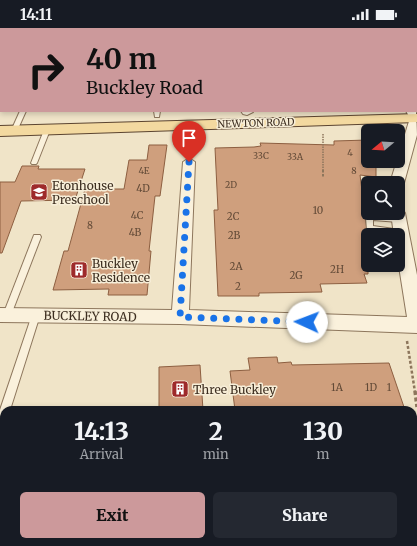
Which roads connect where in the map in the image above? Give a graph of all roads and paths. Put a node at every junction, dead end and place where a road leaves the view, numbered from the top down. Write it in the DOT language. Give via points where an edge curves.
graph roads {
  1 [pos="10,28"];
  2 [pos="14,28"];
  3 [pos="247,112"];
  4 [pos="416,113"];
  5 [pos="157,114"];
  6 [pos="355,115"];
  7 [pos="0,120"];
  8 [pos="14,123"];
  9 [pos="47,130"];
  10 [pos="323,134"];
  11 [pos="189,162"];
  12 [pos="34,163"];
  13 [pos="399,176"];
  14 [pos="323,177"];
  15 [pos="399,222"];
  16 [pos="37,237"];
  17 [pos="3,315"];
  18 [pos="36,315"];
  19 [pos="180,317"];
  20 [pos="412,325"];
  21 [pos="6,406"];
  22 [pos="417,406"];
  1 -- 2 [label="lane"];
  3 -- 5 [label="main road, NEWTON ROAD"];
  4 -- 6 [label="main road, NEWTON ROAD"];
  4 -- 13 [label="street"];
  5 -- 8 [label="main road, NEWTON ROAD"];
  6 -- 9 [label="main road, NEWTON ROAD"];
  7 -- 8 [label="main road, NEWTON ROAD"];
  8 -- 9 [label="main road, NEWTON ROAD"];
  9 -- 12 [label="lane"];
  10 -- 14 [label="path"];
  11 -- 19 [label="street"];
  15 -- 20 [label="street" via="410,256"];
  16 -- 17 [label="lane"];
  17 -- 18 [label="street, BUCKLEY ROAD"];
  18 -- 19 [label="street, BUCKLEY ROAD"];
  18 -- 21 [label="lane"];
  19 -- 20 [label="street, BUCKLEY ROAD"];
  20 -- 22 [label="path" via="407,338"];
}
